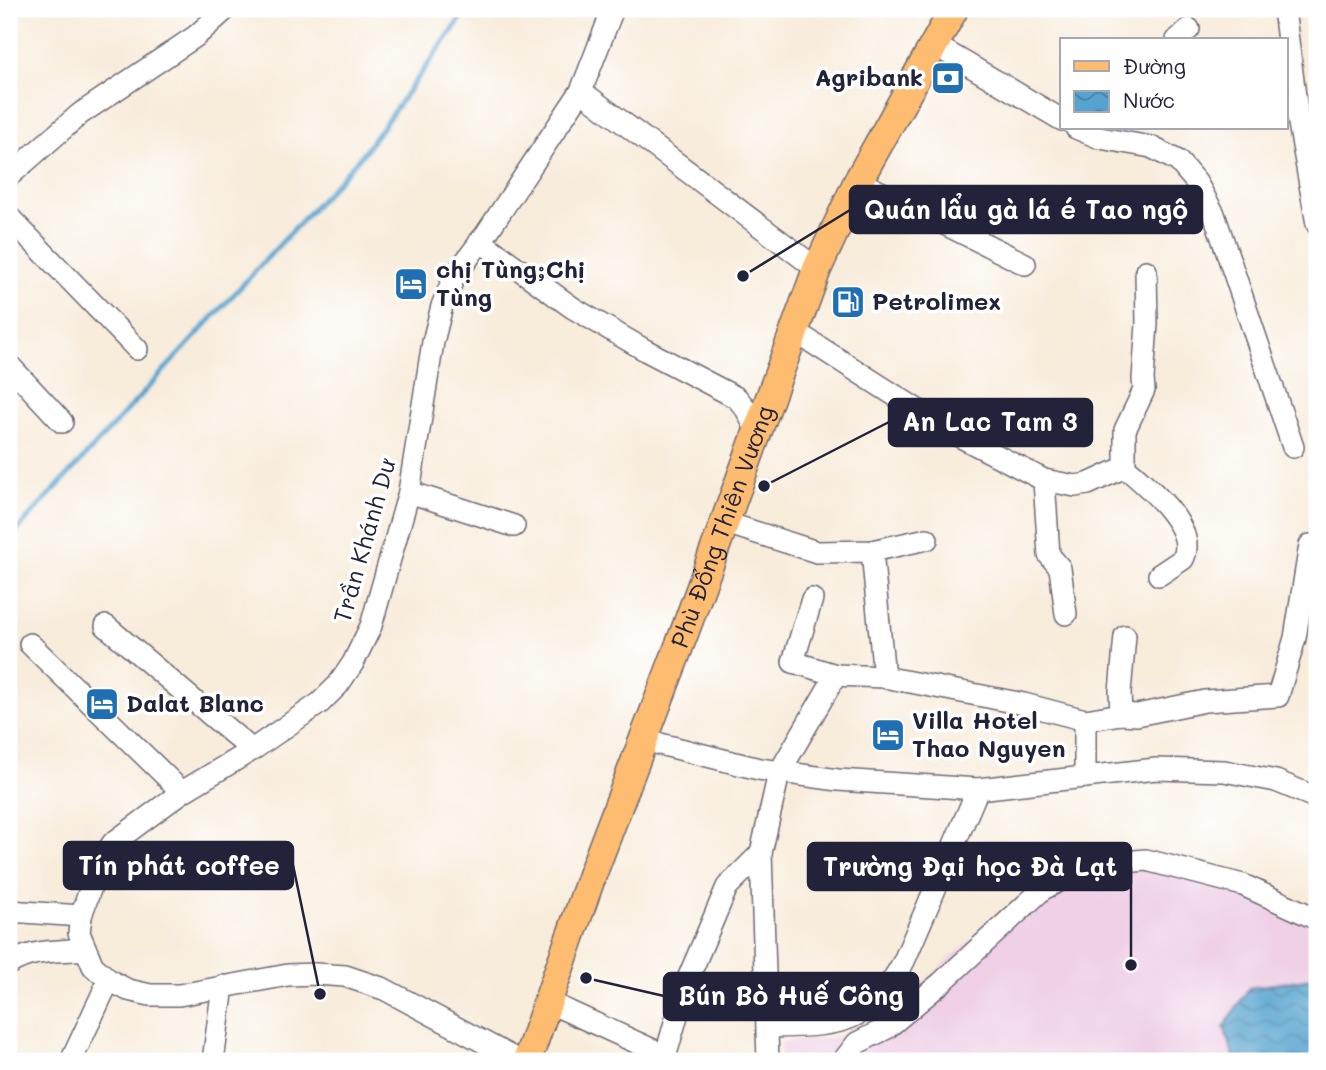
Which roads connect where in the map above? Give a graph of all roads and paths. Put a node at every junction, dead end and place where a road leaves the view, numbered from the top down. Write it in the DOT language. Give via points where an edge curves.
graph roads {
  1 [pos="226,9"];
  2 [pos="613,9"];
  3 [pos="954,9"];
  4 [pos="1284,9"];
  5 [pos="1288,38"];
  6 [pos="1288,41"];
  7 [pos="933,44"];
  8 [pos="581,91"];
  9 [pos="1060,119"];
  10 [pos="1085,130"];
  11 [pos="9,176"];
  12 [pos="858,181"];
  13 [pos="9,217"];
  14 [pos="1317,224"];
  15 [pos="480,242"];
  16 [pos="1025,264"];
  17 [pos="817,269"];
  18 [pos="1146,271"];
  19 [pos="794,331"];
  20 [pos="137,349"];
  21 [pos="9,365"];
  22 [pos="62,422"];
  23 [pos="757,431"];
  24 [pos="1293,447"];
  25 [pos="1125,467"];
  26 [pos="1044,480"];
  27 [pos="409,492"];
  28 [pos="723,522"];
  29 [pos="514,526"];
  30 [pos="927,539"];
  31 [pos="1310,545"];
  32 [pos="872,551"];
  33 [pos="1159,575"];
  34 [pos="812,599"];
  35 [pos="1066,614"];
  36 [pos="106,626"];
  37 [pos="1125,636"];
  38 [pos="30,644"];
  39 [pos="836,675"];
  40 [pos="884,677"];
  41 [pos="1121,714"];
  42 [pos="1085,720"];
  43 [pos="644,740"];
  44 [pos="251,750"];
  45 [pos="779,773"];
  46 [pos="1085,777"];
  47 [pos="978,789"];
  48 [pos="183,792"];
  49 [pos="1317,798"];
  50 [pos="761,853"];
  51 [pos="9,911"];
  52 [pos="80,916"];
  53 [pos="1317,919"];
  54 [pos="84,949"];
  55 [pos="9,964"];
  56 [pos="109,980"];
  57 [pos="223,986"];
  58 [pos="548,1002"];
  59 [pos="768,1027"];
  60 [pos="665,1058"];
  61 [pos="71,1061"];
  62 [pos="213,1061"];
  63 [pos="519,1061"];
  64 [pos="527,1061"];
  65 [pos="768,1061"];
  66 [pos="843,1061"];
  1 -- 11 [label="street" via="196,36 80,114"];
  2 -- 8 [label="street, Trần Khánh Dư"];
  3 -- 7 [label="main road, Phù Đổng Thiên Vương"];
  4 -- 5 [label="street"];
  6 -- 14 [label="street"];
  7 -- 9 [label="street"];
  7 -- 12 [label="main road, Phù Đổng Thiên Vương"];
  8 -- 15 [label="street, Trần Khánh Dư"];
  8 -- 17 [label="street"];
  10 -- 24 [label="street" via="1100,138 1151,147 1178,161 1196,182 1213,214"];
  12 -- 16 [label="street"];
  12 -- 17 [label="main road, Phù Đổng Thiên Vương"];
  13 -- 20 [label="street"];
  15 -- 23 [label="street" via="573,308 737,398"];
  15 -- 27 [label="street, Trần Khánh Dư" via="454,277 442,306"];
  17 -- 19 [label="main road, Phù Đổng Thiên Vương"];
  18 -- 25 [label="street" via="1144,390 1125,430"];
  19 -- 23 [label="main road, Phù Đổng Thiên Vương"];
  19 -- 26 [label="street" via="957,435"];
  21 -- 22 [label="street"];
  23 -- 28 [label="main road, Phù Đổng Thiên Vương"];
  25 -- 26 [label="street" via="1088,484"];
  25 -- 33 [label="street" via="1172,512 1183,532 1183,559"];
  26 -- 35 [label="street" via="1049,555 1060,568"];
  27 -- 29 [label="street"];
  27 -- 44 [label="street, Trần Khánh Dư" via="372,626 353,663 320,703"];
  28 -- 32 [label="street" via="817,552"];
  28 -- 43 [label="main road, Phù Đổng Thiên Vương"];
  30 -- 32 [label="street"];
  31 -- 41 [label="street" via="1295,638 1278,696"];
  32 -- 40 [label="street"];
  34 -- 39 [label="street" via="793,662"];
  36 -- 44 [label="street"];
  37 -- 41 [label="street"];
  38 -- 48 [label="street"];
  39 -- 40 [label="street"];
  39 -- 45 [label="street"];
  40 -- 42 [label="street"];
  41 -- 42 [label="street"];
  42 -- 46 [label="street"];
  43 -- 45 [label="street"];
  43 -- 58 [label="main road, Phù Đổng Thiên Vương"];
  44 -- 48 [label="street, Trần Khánh Dư"];
  45 -- 47 [label="street"];
  45 -- 50 [label="street"];
  46 -- 47 [label="street"];
  46 -- 49 [label="street" via="1156,769 1224,771 1276,781"];
  47 -- 59 [label="street" via="904,961 871,1007 841,1023"];
  48 -- 52 [label="street, Trần Khánh Dư" via="113,843 99,863"];
  50 -- 59 [label="street"];
  50 -- 60 [label="street" via="727,887 687,982"];
  51 -- 52 [label="street"];
  52 -- 54 [label="street, Trần Khánh Dư"];
  53 -- 66 [label="street" via="1243,885 1146,860 1090,865 1043,889 941,983 887,1028 857,1043"];
  54 -- 55 [label="street" via="38,952"];
  54 -- 56 [label="street" via="93,966"];
  56 -- 57 [label="street" via="150,995 179,995"];
  56 -- 61 [label="street"];
  57 -- 62 [label="street"];
  57 -- 63 [label="street" via="288,975 345,976 384,989"];
  58 -- 60 [label="street"];
  58 -- 64 [label="main road, Phù Đổng Thiên Vương"];
  59 -- 65 [label="street"];
}
